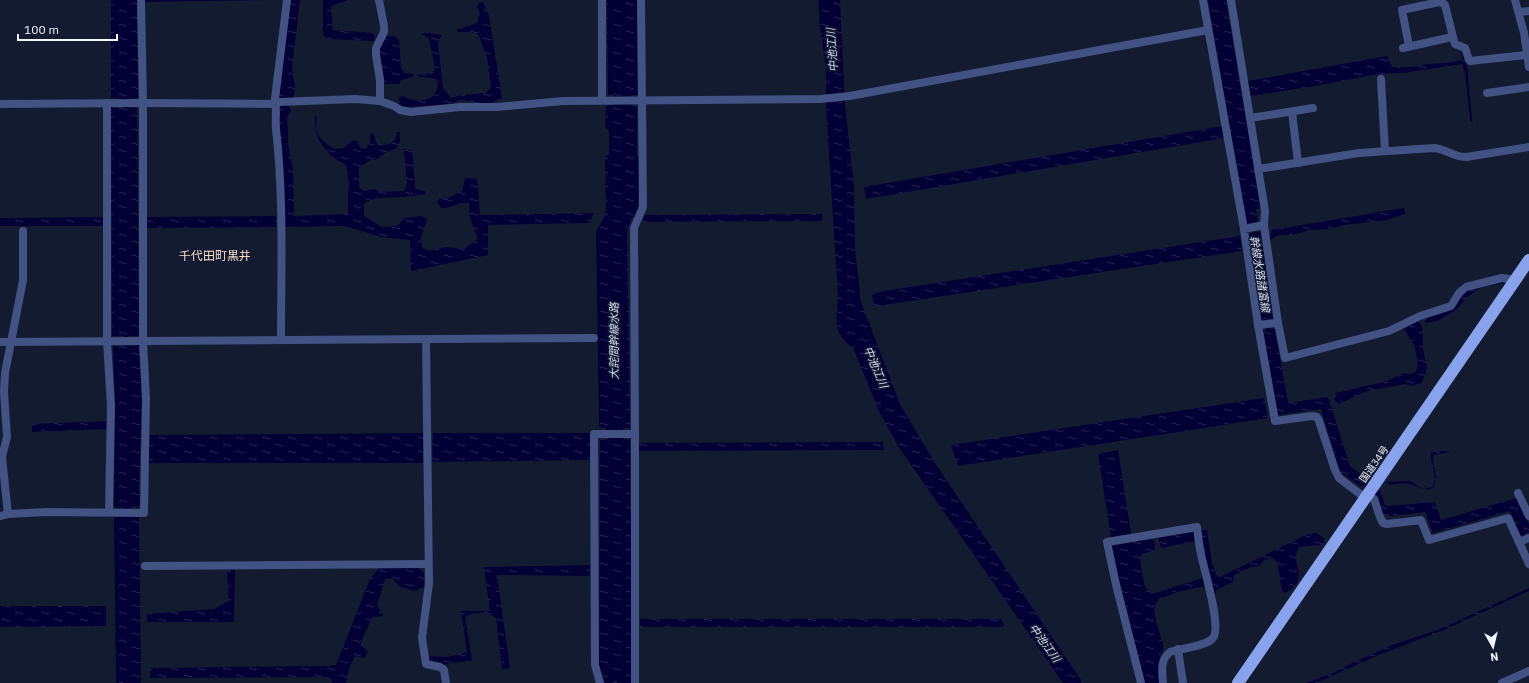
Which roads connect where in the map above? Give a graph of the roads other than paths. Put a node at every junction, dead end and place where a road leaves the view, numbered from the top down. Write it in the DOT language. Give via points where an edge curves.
graph roads {
  1 [pos="141,0"];
  2 [pos="287,0"];
  3 [pos="379,0"];
  4 [pos="602,0"];
  5 [pos="641,0"];
  6 [pos="1204,0"];
  7 [pos="1231,0"];
  8 [pos="1515,0"];
  9 [pos="1529,11"];
  10 [pos="1519,12"];
  11 [pos="1208,30"];
  12 [pos="1452,37"];
  13 [pos="1526,55"];
  14 [pos="1529,68"];
  15 [pos="1380,79"];
  16 [pos="1529,87"];
  17 [pos="1487,93"];
  18 [pos="602,100"];
  19 [pos="380,101"];
  20 [pos="642,101"];
  21 [pos="106,103"];
  22 [pos="143,103"];
  23 [pos="278,103"];
  24 [pos="0,104"];
  25 [pos="1313,108"];
  26 [pos="1292,112"];
  27 [pos="1250,118"];
  28 [pos="1529,147"];
  29 [pos="1385,151"];
  30 [pos="1298,163"];
  31 [pos="1258,169"];
  32 [pos="1253,227"];
  33 [pos="23,231"];
  34 [pos="1529,260"];
  35 [pos="1515,280"];
  36 [pos="1268,324"];
  37 [pos="594,338"];
  38 [pos="281,340"];
  39 [pos="426,340"];
  40 [pos="107,341"];
  41 [pos="143,341"];
  42 [pos="0,342"];
  43 [pos="11,342"];
  44 [pos="634,434"];
  45 [pos="1,457"];
  46 [pos="1518,493"];
  47 [pos="1366,496"];
  48 [pos="109,512"];
  49 [pos="4,515"];
  50 [pos="1529,516"];
  51 [pos="1524,540"];
  52 [pos="428,564"];
  53 [pos="1529,564"];
  54 [pos="145,566"];
  55 [pos="1178,649"];
  56 [pos="1529,671"];
  57 [pos="446,683"];
  58 [pos="600,683"];
  59 [pos="635,683"];
  60 [pos="1142,683"];
  61 [pos="1163,683"];
  62 [pos="1183,683"];
  63 [pos="1238,683"];
  64 [pos="1502,683"];
  1 -- 22 [label="street"];
  2 -- 23 [label="street" via="275,99"];
  3 -- 19 [label="street" via="384,26 384,32 376,48"];
  4 -- 18 [label="street"];
  5 -- 20 [label="street"];
  6 -- 11 [label="street"];
  7 -- 27 [label="street"];
  8 -- 10 [label="street"];
  9 -- 10 [label="street"];
  10 -- 13 [label="street"];
  11 -- 20 [label="street" via="850,96 820,99"];
  11 -- 32 [label="street"];
  12 -- 12 [label="street" via="1406,47 1402,10 1444,3"];
  12 -- 13 [label="street" via="1455,44 1465,48 1470,61"];
  13 -- 14 [label="street"];
  15 -- 29 [label="street"];
  16 -- 17 [label="street"];
  18 -- 19 [label="street" via="563,100 411,112"];
  18 -- 20 [label="street"];
  19 -- 23 [label="street" via="355,99"];
  20 -- 44 [label="street" via="643,207 634,228"];
  21 -- 22 [label="street"];
  21 -- 24 [label="street"];
  21 -- 40 [label="street"];
  22 -- 23 [label="street"];
  22 -- 41 [label="street"];
  23 -- 38 [label="street" via="276,125 281,179"];
  25 -- 26 [label="street"];
  26 -- 27 [label="street"];
  26 -- 30 [label="street"];
  27 -- 31 [label="street"];
  28 -- 29 [label="street" via="1466,157 1457,157 1434,148"];
  29 -- 30 [label="street"];
  30 -- 31 [label="street"];
  31 -- 32 [label="street" via="1265,210"];
  32 -- 36 [label="street" via="1246,244"];
  32 -- 36 [label="street" via="1266,238"];
  33 -- 43 [label="street" via="23,280"];
  34 -- 35 [label="highway, 国道34号"];
  35 -- 36 [label="street" via="1502,278 1466,287 1451,306 1420,316 1389,331 1285,358"];
  35 -- 47 [label="highway, 国道34号"];
  36 -- 47 [label="street" via="1275,421 1317,417 1339,478"];
  37 -- 39 [label="street"];
  38 -- 39 [label="street"];
  38 -- 41 [label="street"];
  39 -- 52 [label="street"];
  40 -- 41 [label="street"];
  40 -- 43 [label="street"];
  40 -- 48 [label="street" via="111,406"];
  41 -- 48 [label="street" via="146,399 144,513"];
  42 -- 43 [label="street"];
  43 -- 45 [label="street" via="4,392 7,437"];
  44 -- 58 [label="street" via="594,434 595,666"];
  44 -- 59 [label="street"];
  45 -- 49 [label="street"];
  46 -- 50 [label="street"];
  47 -- 51 [label="street" via="1374,499 1383,523 1421,520 1429,540 1508,518"];
  47 -- 63 [label="highway, 国道34号"];
  48 -- 49 [label="street"];
  51 -- 53 [label="street"];
  52 -- 54 [label="street"];
  52 -- 57 [label="street" via="429,583 422,638 426,664 444,670"];
  55 -- 60 [label="street" via="1210,640 1215,634 1211,595 1197,527 1107,542"];
  55 -- 61 [label="street" via="1165,656 1162,668"];
  55 -- 62 [label="street"];
  56 -- 64 [label="street"];
}
